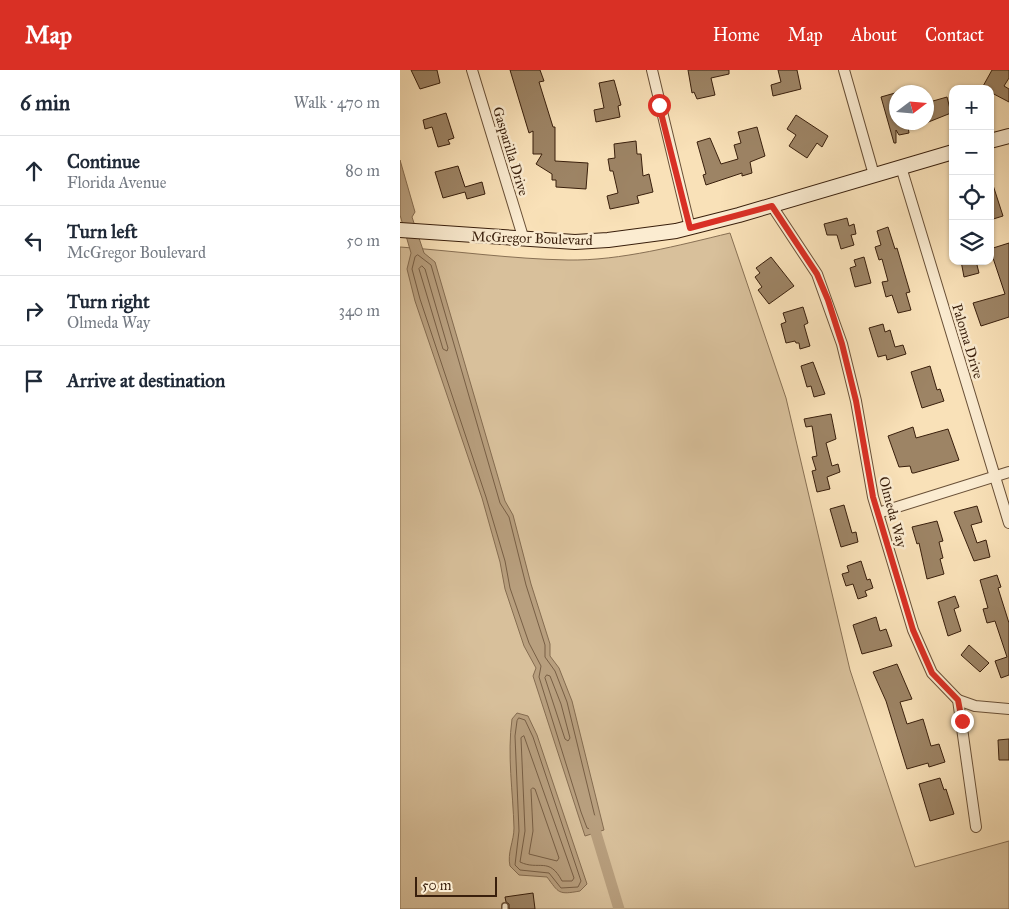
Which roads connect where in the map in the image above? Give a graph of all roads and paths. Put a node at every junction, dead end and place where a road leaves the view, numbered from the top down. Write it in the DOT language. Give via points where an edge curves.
graph roads {
  1 [pos="472,70"];
  2 [pos="652,70"];
  3 [pos="844,70"];
  4 [pos="1009,136"];
  5 [pos="994,140"];
  6 [pos="949,153"];
  7 [pos="901,167"];
  8 [pos="874,175"];
  9 [pos="772,206"];
  10 [pos="690,228"];
  11 [pos="400,230"];
  12 [pos="524,240"];
  13 [pos="1009,472"];
  14 [pos="995,477"];
  15 [pos="878,513"];
  16 [pos="1009,524"];
  17 [pos="958,700"];
  18 [pos="1009,709"];
  19 [pos="976,827"];
  1 -- 12 [label="street, Gasparilla Drive"];
  2 -- 10 [label="street"];
  3 -- 8 [label="street"];
  4 -- 5 [label="main road"];
  6 -- 7 [label="main road, McGregor Boulevard"];
  7 -- 8 [label="main road, McGregor Boulevard"];
  7 -- 14 [label="street, Paloma Drive"];
  8 -- 9 [label="main road, McGregor Boulevard"];
  9 -- 10 [label="main road, McGregor Boulevard"];
  9 -- 15 [label="street, Olmeda Way" via="817,274 828,300 856,401"];
  10 -- 12 [label="main road, McGregor Boulevard" via="608,240"];
  11 -- 12 [label="main road, McGregor Boulevard"];
  13 -- 14 [label="street"];
  14 -- 15 [label="street"];
  14 -- 16 [label="street, Paloma Drive"];
  15 -- 17 [label="street, Olmeda Way" via="921,652 932,673"];
  17 -- 18 [label="street" via="976,706"];
  17 -- 19 [label="street"];
}
